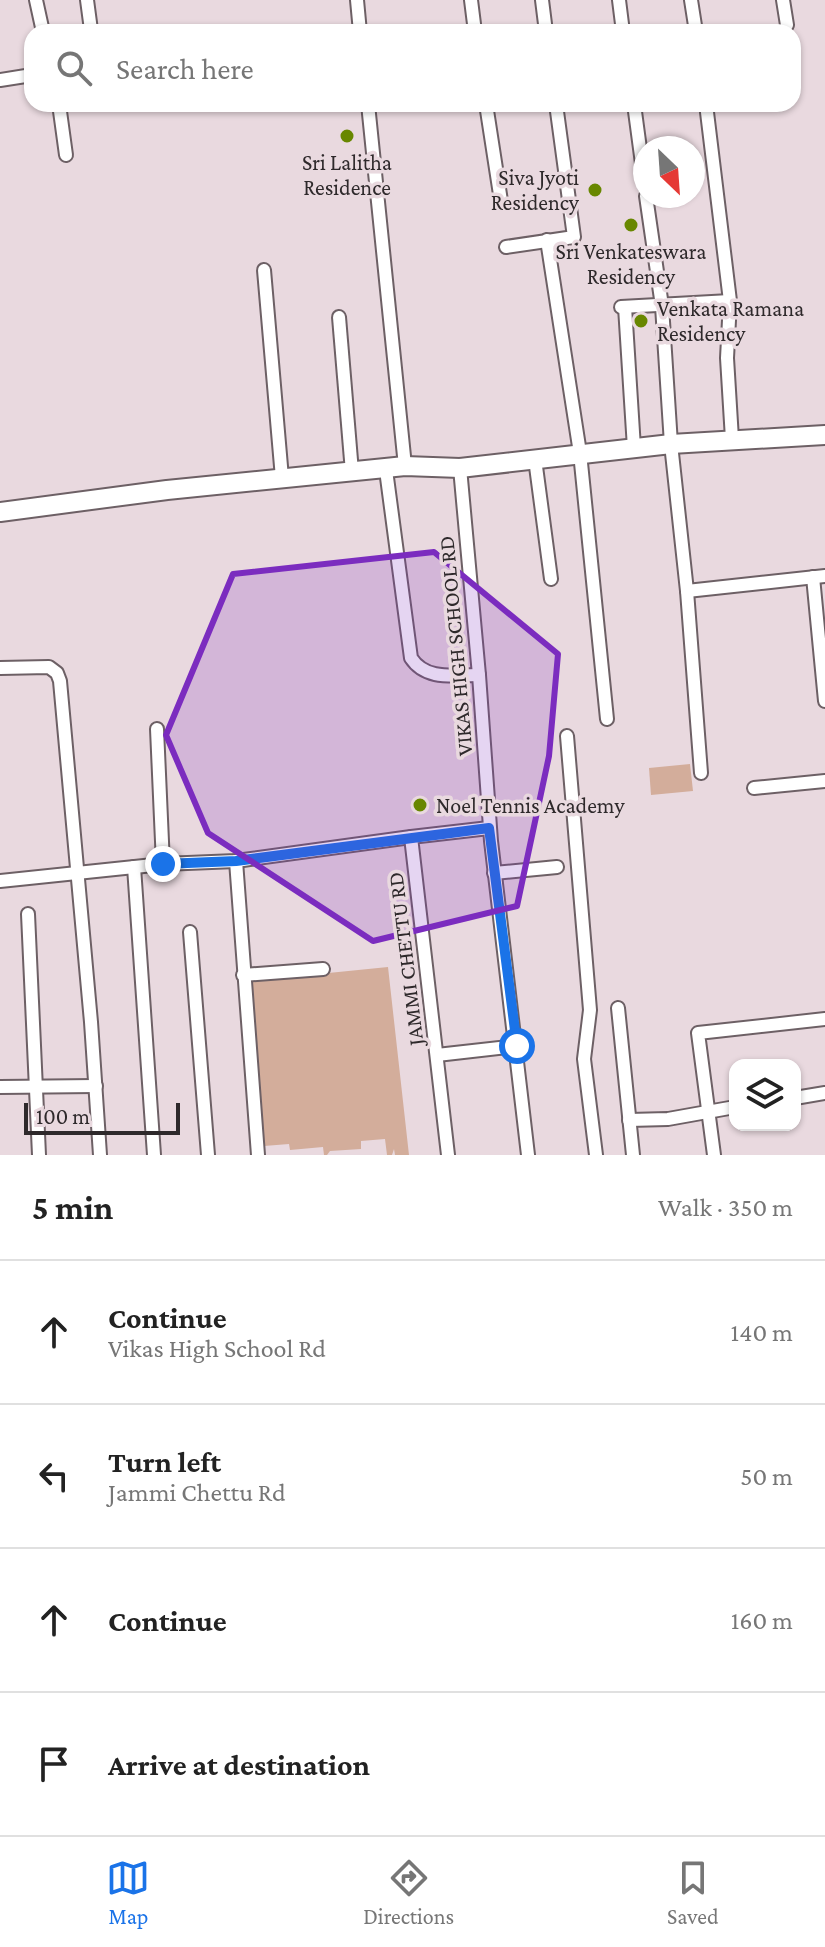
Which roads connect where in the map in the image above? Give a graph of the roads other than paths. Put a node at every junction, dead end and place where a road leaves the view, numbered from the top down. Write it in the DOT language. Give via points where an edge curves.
graph roads {
  1 [pos="36,0"];
  2 [pos="87,0"];
  3 [pos="357,0"];
  4 [pos="471,0"];
  5 [pos="542,0"];
  6 [pos="619,0"];
  7 [pos="691,0"];
  8 [pos="783,0"];
  9 [pos="41,24"];
  10 [pos="90,24"];
  11 [pos="359,24"];
  12 [pos="474,24"];
  13 [pos="545,24"];
  14 [pos="622,24"];
  15 [pos="695,24"];
  16 [pos="787,24"];
  17 [pos="24,76"];
  18 [pos="0,80"];
  19 [pos="60,112"];
  20 [pos="369,112"];
  21 [pos="487,112"];
  22 [pos="557,112"];
  23 [pos="635,112"];
  24 [pos="707,112"];
  25 [pos="638,136"];
  26 [pos="66,155"];
  27 [pos="501,201"];
  28 [pos="648,208"];
  29 [pos="547,240"];
  30 [pos="506,247"];
  31 [pos="264,270"];
  32 [pos="730,301"];
  33 [pos="662,306"];
  34 [pos="339,317"];
  35 [pos="825,435"];
  36 [pos="732,439"];
  37 [pos="671,444"];
  38 [pos="634,448"];
  39 [pos="580,453"];
  40 [pos="535,459"];
  41 [pos="405,466"];
  42 [pos="460,468"];
  43 [pos="386,470"];
  44 [pos="352,472"];
  45 [pos="282,478"];
  46 [pos="0,512"];
  47 [pos="819,576"];
  48 [pos="551,579"];
  49 [pos="687,591"];
  50 [pos="0,668"];
  51 [pos="479,675"];
  52 [pos="825,701"];
  53 [pos="607,719"];
  54 [pos="157,729"];
  55 [pos="567,736"];
  56 [pos="701,773"];
  57 [pos="825,781"];
  58 [pos="754,788"];
  59 [pos="489,828"];
  60 [pos="411,837"];
  61 [pos="236,861"];
  62 [pos="163,864"];
  63 [pos="134,867"];
  64 [pos="557,867"];
  65 [pos="78,871"];
  66 [pos="494,873"];
  67 [pos="0,881"];
  68 [pos="28,914"];
  69 [pos="190,932"];
  70 [pos="323,969"];
  71 [pos="243,975"];
  72 [pos="618,1008"];
  73 [pos="825,1019"];
  74 [pos="517,1046"];
  75 [pos="437,1055"];
  76 [pos="96,1086"];
  77 [pos="0,1087"];
  78 [pos="34,1087"];
  79 [pos="825,1093"];
  80 [pos="801,1097"];
  81 [pos="729,1108"];
  82 [pos="708,1112"];
  83 [pos="629,1120"];
  84 [pos="39,1155"];
  85 [pos="100,1155"];
  86 [pos="154,1155"];
  87 [pos="208,1155"];
  88 [pos="258,1155"];
  89 [pos="448,1155"];
  90 [pos="528,1155"];
  91 [pos="596,1155"];
  92 [pos="633,1155"];
  93 [pos="714,1155"];
  1 -- 9 [label="street"];
  2 -- 10 [label="street"];
  3 -- 11 [label="street"];
  4 -- 12 [label="street"];
  5 -- 13 [label="street"];
  6 -- 14 [label="street"];
  7 -- 15 [label="street"];
  8 -- 16 [label="street"];
  17 -- 18 [label="street"];
  19 -- 26 [label="street"];
  20 -- 41 [label="street"];
  21 -- 27 [label="street"];
  22 -- 29 [label="street" via="574,237"];
  23 -- 25 [label="street"];
  24 -- 32 [label="street"];
  28 -- 33 [label="street"];
  29 -- 30 [label="street"];
  29 -- 39 [label="street"];
  31 -- 45 [label="street"];
  32 -- 33 [label="street"];
  32 -- 36 [label="street"];
  33 -- 37 [label="street"];
  33 -- 38 [label="street" via="623,307"];
  34 -- 44 [label="street"];
  35 -- 36 [label="street"];
  36 -- 37 [label="street"];
  37 -- 38 [label="street"];
  37 -- 49 [label="street"];
  38 -- 39 [label="street"];
  39 -- 40 [label="street"];
  39 -- 53 [label="street"];
  40 -- 42 [label="street"];
  40 -- 48 [label="street"];
  41 -- 42 [label="street"];
  41 -- 43 [label="street"];
  42 -- 51 [label="street, VIKAS HIGH SCHOOL RD"];
  43 -- 44 [label="street"];
  43 -- 51 [label="street" via="411,658 426,673"];
  44 -- 45 [label="street"];
  45 -- 46 [label="street"];
  47 -- 49 [label="street"];
  47 -- 52 [label="street"];
  49 -- 56 [label="street"];
  50 -- 65 [label="street" via="49,667 57,673"];
  51 -- 59 [label="street, VIKAS HIGH SCHOOL RD"];
  54 -- 62 [label="street"];
  55 -- 91 [label="street" via="590,1010 584,1059"];
  57 -- 58 [label="street"];
  59 -- 60 [label="street"];
  59 -- 66 [label="street, VIKAS HIGH SCHOOL RD"];
  60 -- 61 [label="street"];
  60 -- 75 [label="street, JAMMI CHETTU RD"];
  61 -- 62 [label="street"];
  61 -- 71 [label="street"];
  62 -- 63 [label="street"];
  63 -- 65 [label="street"];
  63 -- 86 [label="street"];
  64 -- 66 [label="street"];
  65 -- 67 [label="street"];
  65 -- 76 [label="street"];
  66 -- 74 [label="street, VIKAS HIGH SCHOOL RD"];
  68 -- 78 [label="street"];
  69 -- 87 [label="street"];
  70 -- 71 [label="street"];
  71 -- 88 [label="street"];
  72 -- 83 [label="street"];
  73 -- 82 [label="street" via="698,1033"];
  74 -- 75 [label="street"];
  74 -- 90 [label="street, VIKAS HIGH SCHOOL RD"];
  75 -- 89 [label="street, JAMMI CHETTU RD"];
  76 -- 78 [label="street"];
  76 -- 85 [label="street"];
  77 -- 78 [label="street"];
  78 -- 84 [label="street"];
  79 -- 80 [label="street"];
  81 -- 82 [label="street"];
  82 -- 83 [label="street"];
  82 -- 93 [label="street"];
  83 -- 92 [label="street"];
}
